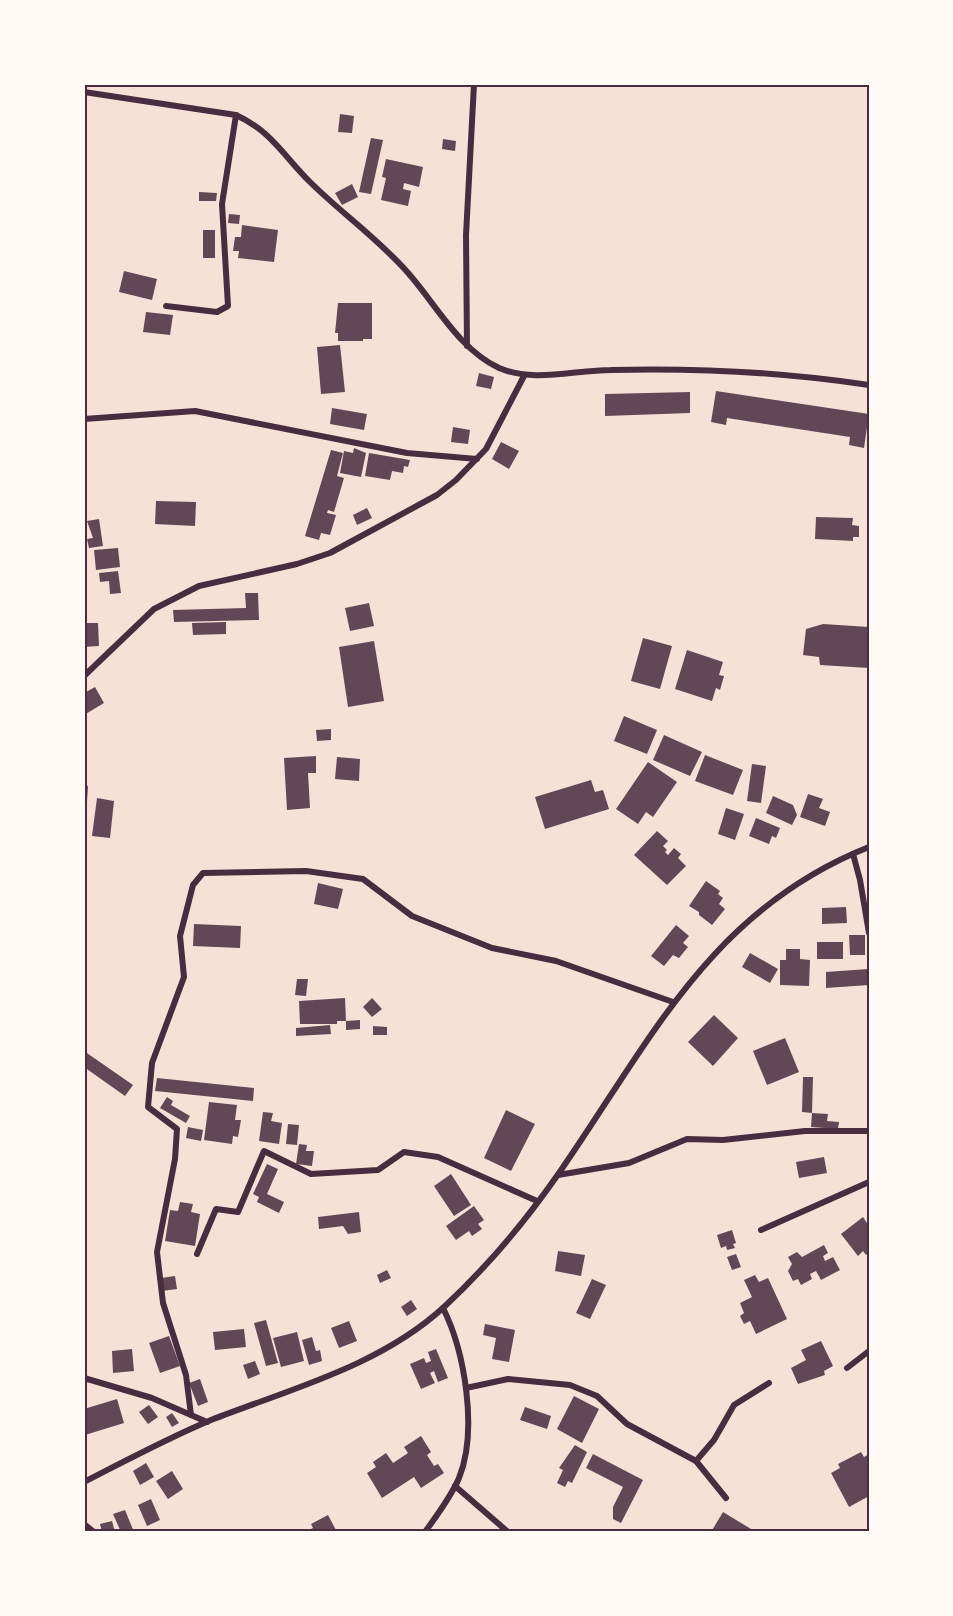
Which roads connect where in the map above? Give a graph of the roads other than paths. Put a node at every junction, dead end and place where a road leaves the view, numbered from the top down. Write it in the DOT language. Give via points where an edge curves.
graph roads {
  1 [pos="474,84"];
  2 [pos="84,92"];
  3 [pos="236,116"];
  4 [pos="165,306"];
  5 [pos="467,346"];
  6 [pos="524,376"];
  7 [pos="869,386"];
  8 [pos="84,419"];
  9 [pos="477,459"];
  10 [pos="84,676"];
  11 [pos="869,847"];
  12 [pos="853,854"];
  13 [pos="869,933"];
  14 [pos="673,1002"];
  15 [pos="869,1131"];
  16 [pos="558,1175"];
  17 [pos="869,1182"];
  18 [pos="537,1201"];
  19 [pos="761,1230"];
  20 [pos="197,1254"];
  21 [pos="443,1308"];
  22 [pos="869,1351"];
  23 [pos="847,1368"];
  24 [pos="84,1378"];
  25 [pos="769,1383"];
  26 [pos="466,1388"];
  27 [pos="191,1415"];
  28 [pos="207,1422"];
  29 [pos="696,1461"];
  30 [pos="84,1482"];
  31 [pos="455,1486"];
  32 [pos="726,1498"];
  33 [pos="84,1524"];
  34 [pos="94,1532"];
  35 [pos="425,1532"];
  36 [pos="508,1532"];
  1 -- 5 [label="street" via="467,213"];
  2 -- 3 [label="street"];
  3 -- 4 [label="street" via="222,204 228,306 217,312"];
  3 -- 5 [label="street" via="267,132 308,181 408,272"];
  5 -- 6 [label="street" via="498,367"];
  6 -- 7 [label="street" via="611,370 706,370 815,377"];
  6 -- 9 [label="street" via="499,428"];
  8 -- 9 [label="street" via="195,411 431,457"];
  9 -- 10 [label="street" via="437,495 330,553 199,586 154,609"];
  11 -- 12 [label="street"];
  12 -- 13 [label="street"];
  12 -- 14 [label="street" via="772,900 720,947"];
  14 -- 16 [label="street"];
  14 -- 27 [label="street" via="556,961 492,948 412,916 363,879 306,871 203,873 193,885 180,936 184,977 152,1063 148,1107 177,1129 176,1159 157,1252 163,1303 186,1375"];
  15 -- 16 [label="street" via="805,1131 687,1140 629,1163"];
  16 -- 18 [label="street"];
  17 -- 19 [label="street"];
  18 -- 20 [label="street" via="438,1157 404,1152 378,1170 311,1173 264,1151 238,1212 216,1209"];
  18 -- 21 [label="street" via="499,1252"];
  21 -- 26 [label="street" via="458,1343"];
  21 -- 28 [label="street" via="414,1331 361,1361"];
  22 -- 23 [label="street"];
  24 -- 27 [label="street" via="135,1392"];
  25 -- 29 [label="street" via="734,1405 714,1440"];
  26 -- 29 [label="street" via="508,1379 570,1385 597,1396 627,1424"];
  26 -- 31 [label="street" via="465,1456"];
  27 -- 28 [label="street"];
  28 -- 30 [label="street"];
  29 -- 32 [label="street"];
  31 -- 35 [label="street"];
  31 -- 36 [label="street"];
  33 -- 34 [label="street"];
}
